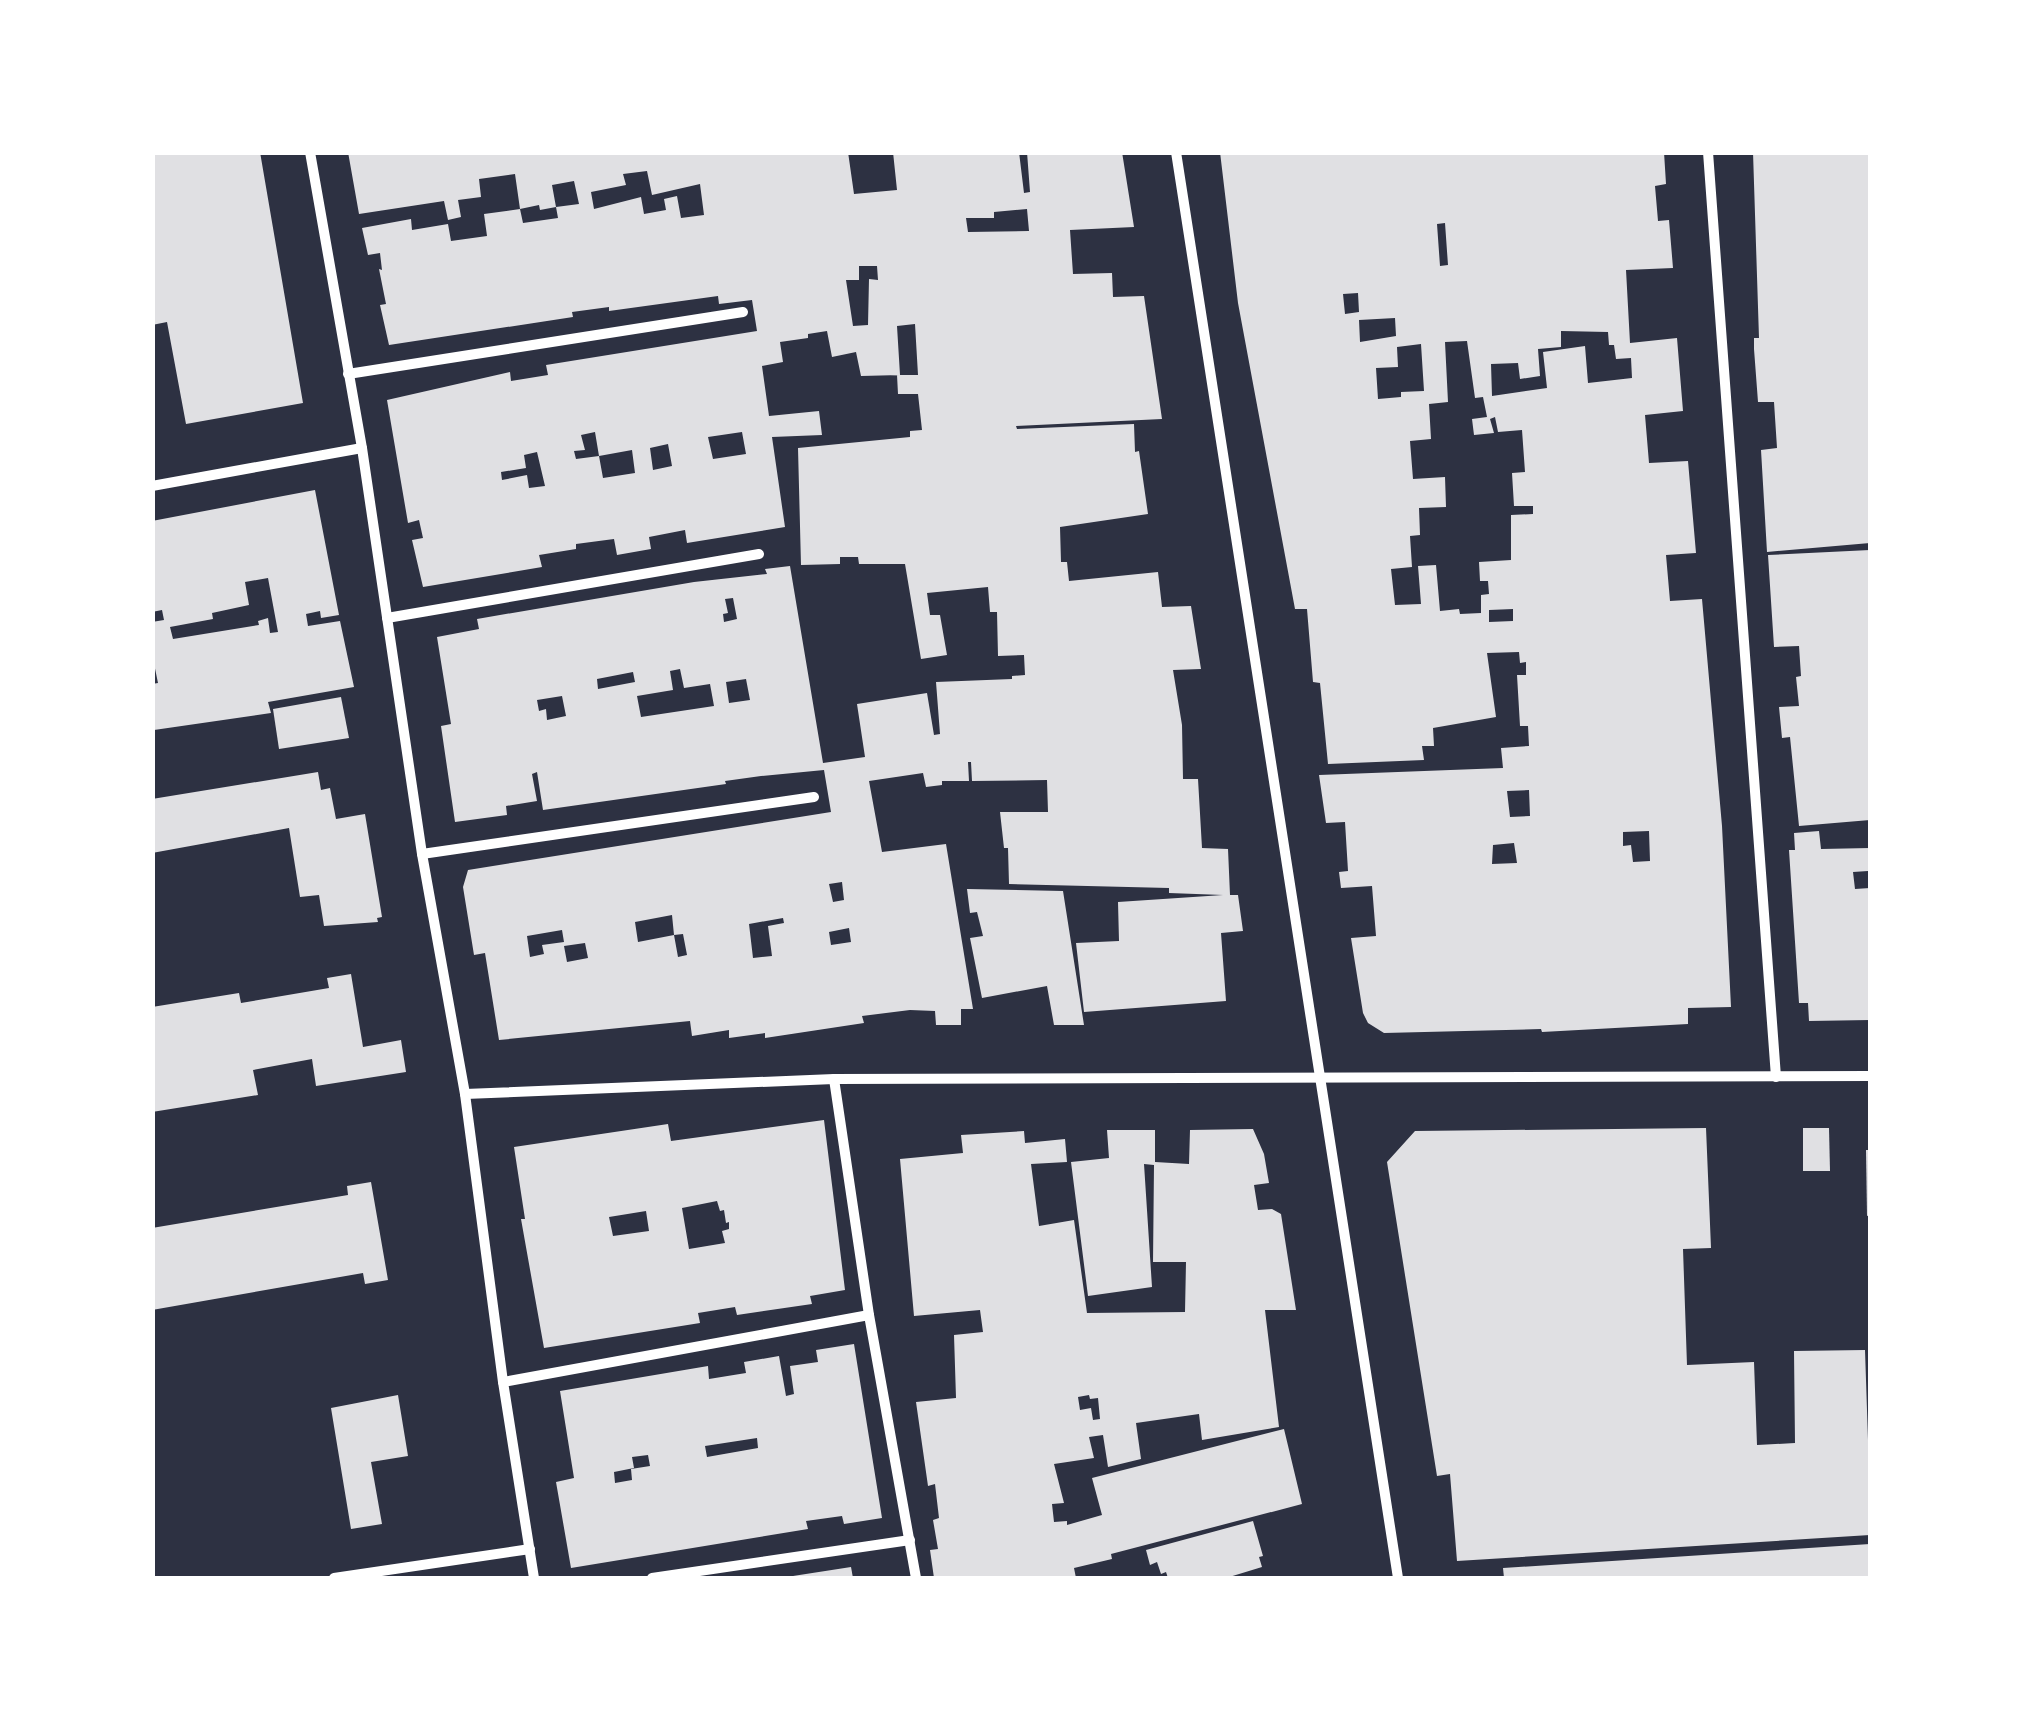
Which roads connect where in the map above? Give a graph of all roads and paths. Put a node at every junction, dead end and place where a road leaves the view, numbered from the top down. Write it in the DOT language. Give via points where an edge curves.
graph roads {
  1 [pos="310,152"];
  2 [pos="1176,152"];
  3 [pos="1708,152"];
  4 [pos="743,312"];
  5 [pos="348,374"];
  6 [pos="362,448"];
  7 [pos="152,486"];
  8 [pos="760,554"];
  9 [pos="386,618"];
  10 [pos="814,796"];
  11 [pos="422,854"];
  12 [pos="1776,1076"];
  13 [pos="1870,1076"];
  14 [pos="1318,1077"];
  15 [pos="834,1079"];
  16 [pos="465,1094"];
  17 [pos="869,1315"];
  18 [pos="503,1382"];
  19 [pos="910,1540"];
  20 [pos="530,1548"];
  21 [pos="334,1578"];
  22 [pos="534,1578"];
  23 [pos="652,1578"];
  24 [pos="916,1578"];
  25 [pos="1398,1578"];
  1 -- 5 [label="street"];
  2 -- 14 [label="street"];
  3 -- 12 [label="street"];
  4 -- 5 [label="street"];
  5 -- 6 [label="street"];
  6 -- 7 [label="street"];
  6 -- 9 [label="street"];
  8 -- 9 [label="street"];
  9 -- 11 [label="street"];
  10 -- 11 [label="street"];
  11 -- 16 [label="street"];
  12 -- 13 [label="street"];
  12 -- 14 [label="street"];
  14 -- 15 [label="street"];
  14 -- 25 [label="street"];
  15 -- 16 [label="street"];
  15 -- 17 [label="street"];
  16 -- 18 [label="street"];
  17 -- 18 [label="street"];
  17 -- 19 [label="street"];
  18 -- 20 [label="street"];
  19 -- 23 [label="street"];
  19 -- 24 [label="street"];
  20 -- 21 [label="street"];
  20 -- 22 [label="street"];
}
